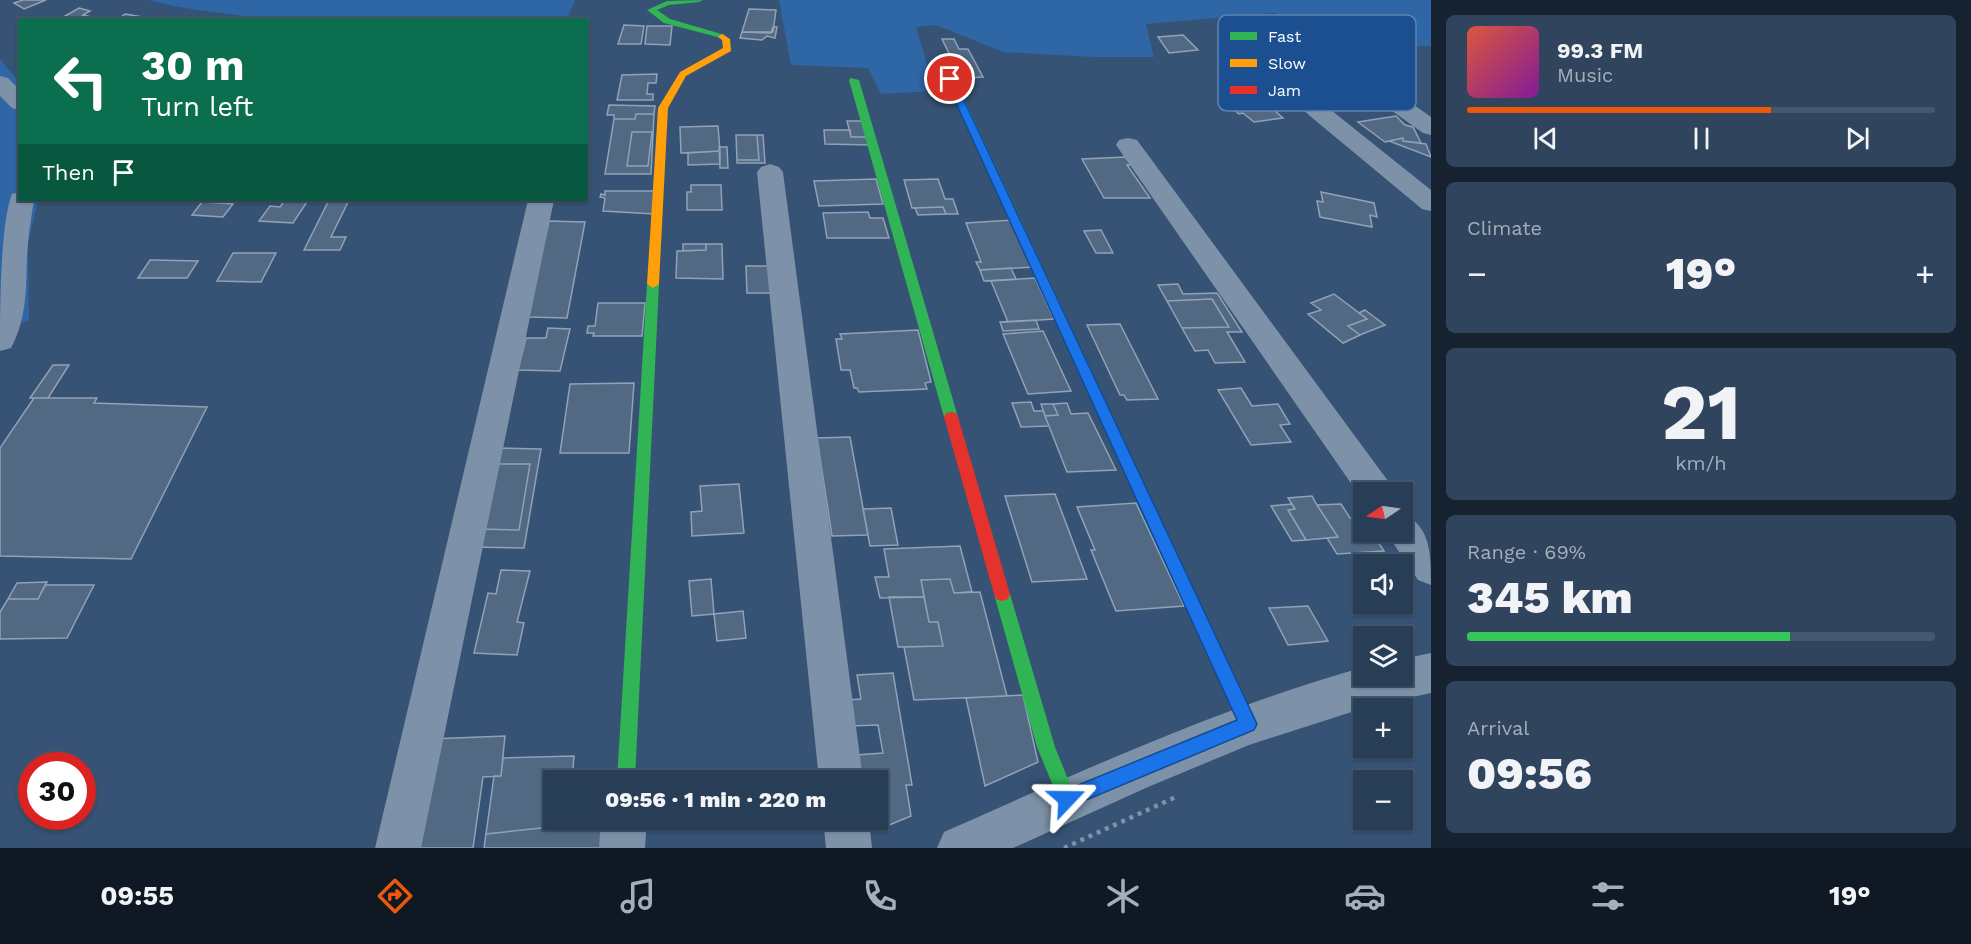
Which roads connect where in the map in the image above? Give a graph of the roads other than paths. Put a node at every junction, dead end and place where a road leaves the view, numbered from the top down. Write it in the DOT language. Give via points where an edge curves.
graph roads {
  1 [pos="699,0"];
  2 [pos="950,79"];
  3 [pos="854,80"];
  4 [pos="0,83"];
  5 [pos="18,101"];
  6 [pos="1318,111"];
  7 [pos="1407,111"];
  8 [pos="1431,128"];
  9 [pos="1128,145"];
  10 [pos="770,172"];
  11 [pos="21,201"];
  12 [pos="541,201"];
  13 [pos="1431,203"];
  14 [pos="0,340"];
  15 [pos="1369,482"];
  16 [pos="1412,542"];
  17 [pos="1431,568"];
  18 [pos="1431,673"];
  19 [pos="1248,724"];
  20 [pos="627,770"];
  21 [pos="840,770"];
  22 [pos="1067,799"];
  23 [pos="623,830"];
  24 [pos="847,830"];
  25 [pos="398,848"];
  26 [pos="622,848"];
  27 [pos="849,848"];
  28 [pos="960,848"];
  1 -- 20 [label="street" via="668,0 651,9 670,22 726,39 728,49 683,74 663,108"];
  2 -- 19 [label="street"];
  3 -- 22 [label="street" via="1046,747"];
  4 -- 5 [label="street"];
  6 -- 13 [label="street"];
  7 -- 8 [label="street"];
  9 -- 15 [label="street"];
  10 -- 21 [label="street"];
  11 -- 14 [label="street" via="13,297"];
  12 -- 25 [label="street"];
  16 -- 17 [label="street"];
  18 -- 19 [label="street" via="1345,693"];
  19 -- 22 [label="street"];
  22 -- 28 [label="street"];
  23 -- 26 [label="street"];
  24 -- 27 [label="street"];
}
